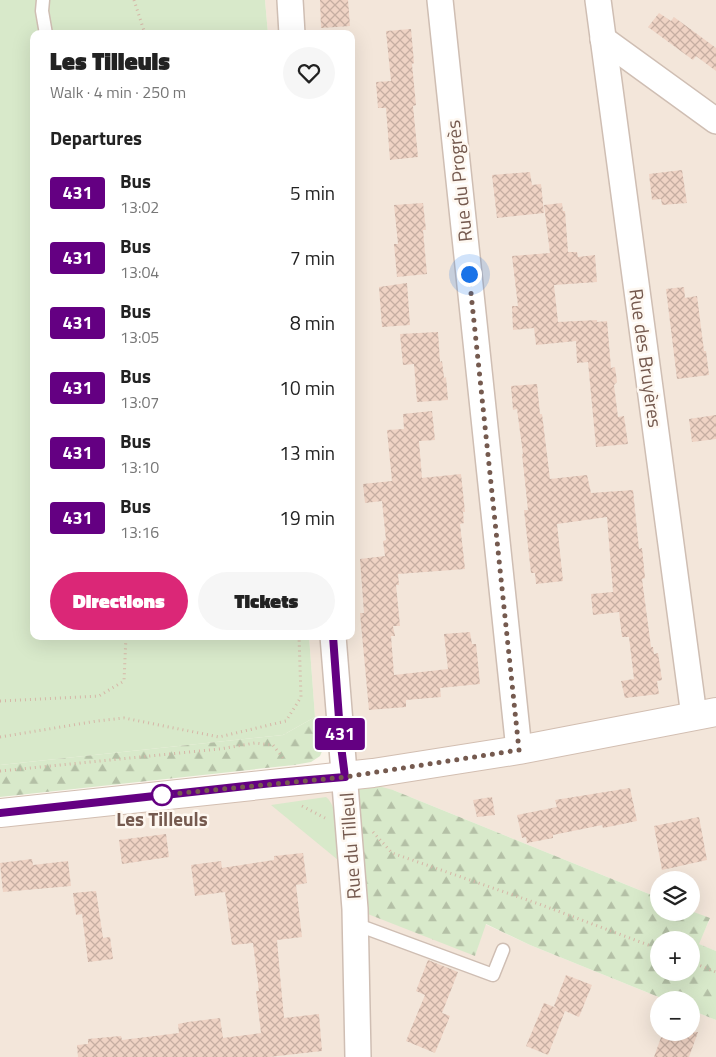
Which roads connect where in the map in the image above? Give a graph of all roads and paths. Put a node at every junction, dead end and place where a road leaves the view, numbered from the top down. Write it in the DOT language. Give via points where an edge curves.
graph roads {
  1 [pos="43,0"];
  2 [pos="134,0"];
  3 [pos="290,0"];
  4 [pos="440,0"];
  5 [pos="598,0"];
  6 [pos="45,30"];
  7 [pos="144,30"];
  8 [pos="292,30"];
  9 [pos="603,39"];
  10 [pos="716,121"];
  11 [pos="126,640"];
  12 [pos="299,640"];
  13 [pos="333,640"];
  14 [pos="0,701"];
  15 [pos="705,714"];
  16 [pos="0,737"];
  17 [pos="519,750"];
  18 [pos="286,763"];
  19 [pos="0,771"];
  20 [pos="345,777"];
  21 [pos="298,801"];
  22 [pos="0,813"];
  23 [pos="348,823"];
  24 [pos="355,924"];
  25 [pos="650,946"];
  26 [pos="503,950"];
  27 [pos="700,966"];
  28 [pos="716,972"];
  29 [pos="358,1057"];
  1 -- 6 [label="lane"];
  2 -- 7 [label="path"];
  3 -- 8 [label="street"];
  4 -- 17 [label="street, Rue du Progrès"];
  5 -- 9 [label="street, Rue des Bruyères"];
  9 -- 10 [label="street"];
  9 -- 15 [label="street, Rue des Bruyères"];
  11 -- 14 [label="path" via="124,681 99,696"];
  12 -- 16 [label="path" via="301,697 286,721 219,737 124,718"];
  13 -- 20 [label="street, Rue du Tilleul"];
  15 -- 17 [label="main road"];
  17 -- 20 [label="main road"];
  18 -- 19 [label="path" via="273,745 255,743"];
  20 -- 22 [label="main road"];
  20 -- 23 [label="street, Rue du Tilleul"];
  21 -- 23 [label="path" via="332,822"];
  23 -- 24 [label="street, Rue du Tilleul"];
  23 -- 25 [label="path" via="366,823 392,854"];
  24 -- 26 [label="lane" via="493,975"];
  24 -- 29 [label="street, Rue du Tilleul"];
  27 -- 28 [label="path"];
}
